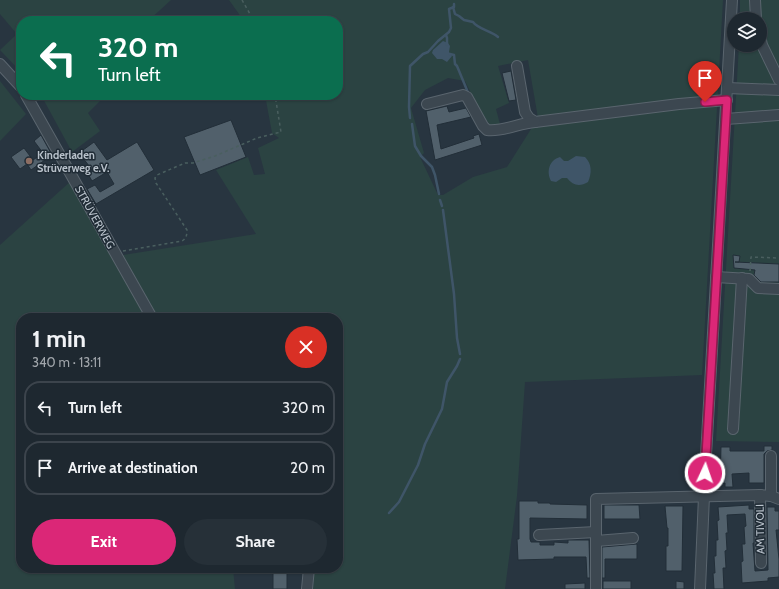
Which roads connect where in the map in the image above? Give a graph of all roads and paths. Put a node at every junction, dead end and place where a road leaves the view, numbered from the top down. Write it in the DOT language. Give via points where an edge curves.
graph roads {
  1 [pos="242,0"];
  2 [pos="732,0"];
  3 [pos="755,0"];
  4 [pos="756,12"];
  5 [pos="251,16"];
  6 [pos="765,52"];
  7 [pos="0,64"];
  8 [pos="517,66"];
  9 [pos="779,80"];
  10 [pos="16,82"];
  11 [pos="727,88"];
  12 [pos="779,90"];
  13 [pos="29,100"];
  14 [pos="276,100"];
  15 [pos="727,100"];
  16 [pos="427,104"];
  17 [pos="779,115"];
  18 [pos="726,119"];
  19 [pos="535,122"];
  20 [pos="115,252"];
  21 [pos="779,258"];
  22 [pos="716,277"];
  23 [pos="745,279"];
  24 [pos="779,289"];
  25 [pos="149,313"];
  26 [pos="733,429"];
  27 [pos="771,456"];
  28 [pos="760,495"];
  29 [pos="704,496"];
  30 [pos="775,498"];
  31 [pos="539,535"];
  32 [pos="596,536"];
  33 [pos="633,538"];
  34 [pos="761,564"];
  35 [pos="309,573"];
  36 [pos="307,589"];
  37 [pos="596,589"];
  38 [pos="700,589"];
  1 -- 5 [label="path"];
  2 -- 11 [label="street"];
  3 -- 4 [label="street"];
  6 -- 9 [label="street"];
  7 -- 10 [label="street"];
  8 -- 19 [label="street" via="525,112"];
  11 -- 12 [label="street"];
  11 -- 15 [label="street"];
  13 -- 20 [label="street, STRÜVERWEG"];
  14 -- 20 [label="path" via="281,132 256,138 215,156 185,163 157,174 156,183 187,230 185,240"];
  15 -- 18 [label="street"];
  15 -- 19 [label="street"];
  16 -- 19 [label="street" via="463,95 467,97 487,130 494,131"];
  17 -- 18 [label="street"];
  18 -- 22 [label="street"];
  20 -- 25 [label="street, STRÜVERWEG"];
  21 -- 23 [label="path" via="751,257"];
  22 -- 23 [label="street"];
  22 -- 29 [label="street"];
  23 -- 24 [label="street" via="758,288"];
  23 -- 26 [label="street"];
  27 -- 30 [label="street, AM TIVOLI"];
  28 -- 29 [label="street, AM TIVOLI"];
  28 -- 30 [label="street, AM TIVOLI"];
  28 -- 34 [label="street, AM TIVOLI"];
  29 -- 32 [label="street, AM TIVOLI" via="596,499"];
  29 -- 38 [label="street"];
  31 -- 32 [label="street"];
  32 -- 33 [label="street"];
  32 -- 37 [label="street"];
  35 -- 36 [label="street"];
}
